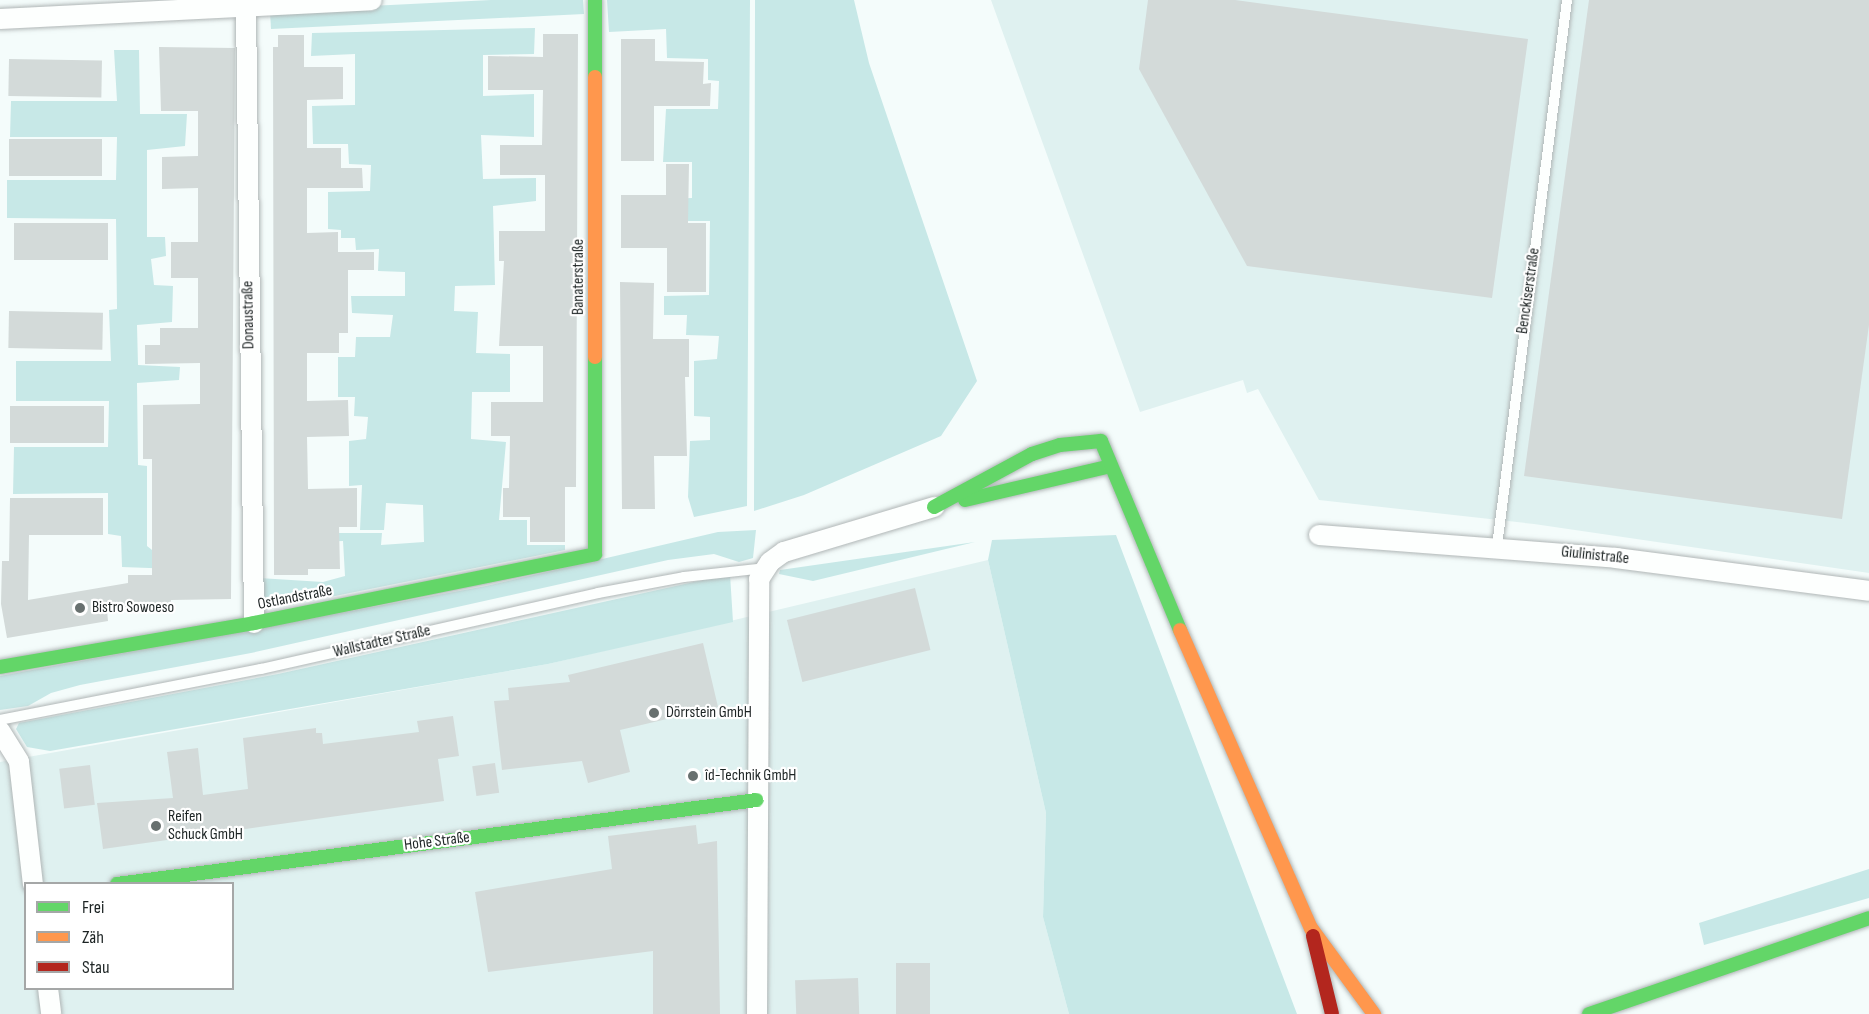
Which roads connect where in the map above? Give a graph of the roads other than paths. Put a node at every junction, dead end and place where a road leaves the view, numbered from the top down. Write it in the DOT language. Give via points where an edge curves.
graph roads {
  1 [pos="372,0"];
  2 [pos="595,0"];
  3 [pos="1567,0"];
  4 [pos="234,6"];
  5 [pos="22,10"];
  6 [pos="0,19"];
  7 [pos="1111,466"];
  8 [pos="934,507"];
  9 [pos="1319,535"];
  10 [pos="1497,546"];
  11 [pos="595,554"];
  12 [pos="765,568"];
  13 [pos="1869,591"];
  14 [pos="254,623"];
  15 [pos="0,667"];
  16 [pos="0,720"];
  17 [pos="0,731"];
  18 [pos="757,800"];
  19 [pos="33,882"];
  20 [pos="132,882"];
  21 [pos="1869,918"];
  22 [pos="1311,928"];
  23 [pos="48,990"];
  24 [pos="51,1014"];
  25 [pos="756,1014"];
  26 [pos="1332,1014"];
  27 [pos="1374,1014"];
  28 [pos="1589,1014"];
  1 -- 4 [label="street"];
  2 -- 11 [label="street, Banaterstraße"];
  3 -- 10 [label="lane, Benckiserstraße"];
  4 -- 5 [label="street"];
  4 -- 14 [label="street, Donaustraße"];
  5 -- 6 [label="street"];
  7 -- 8 [label="street"];
  7 -- 8 [label="street" via="1101,441 1060,445 1032,454"];
  7 -- 22 [label="street" via="1243,781"];
  8 -- 12 [label="street" via="784,552"];
  9 -- 10 [label="street, Giulinistraße"];
  10 -- 13 [label="street, Giulinistraße"];
  11 -- 14 [label="street, Ostlandstraße"];
  12 -- 16 [label="lane, Wallstadter Straße" via="609,591 261,669"];
  12 -- 18 [label="street" via="757,593"];
  14 -- 15 [label="street, Ostlandstraße"];
  17 -- 19 [label="street" via="19,762"];
  18 -- 20 [label="street, Hohe Straße"];
  18 -- 25 [label="street"];
  21 -- 28 [label="street" via="1702,971"];
  22 -- 26 [label="street"];
  22 -- 27 [label="street"];
  23 -- 24 [label="street"];
}
